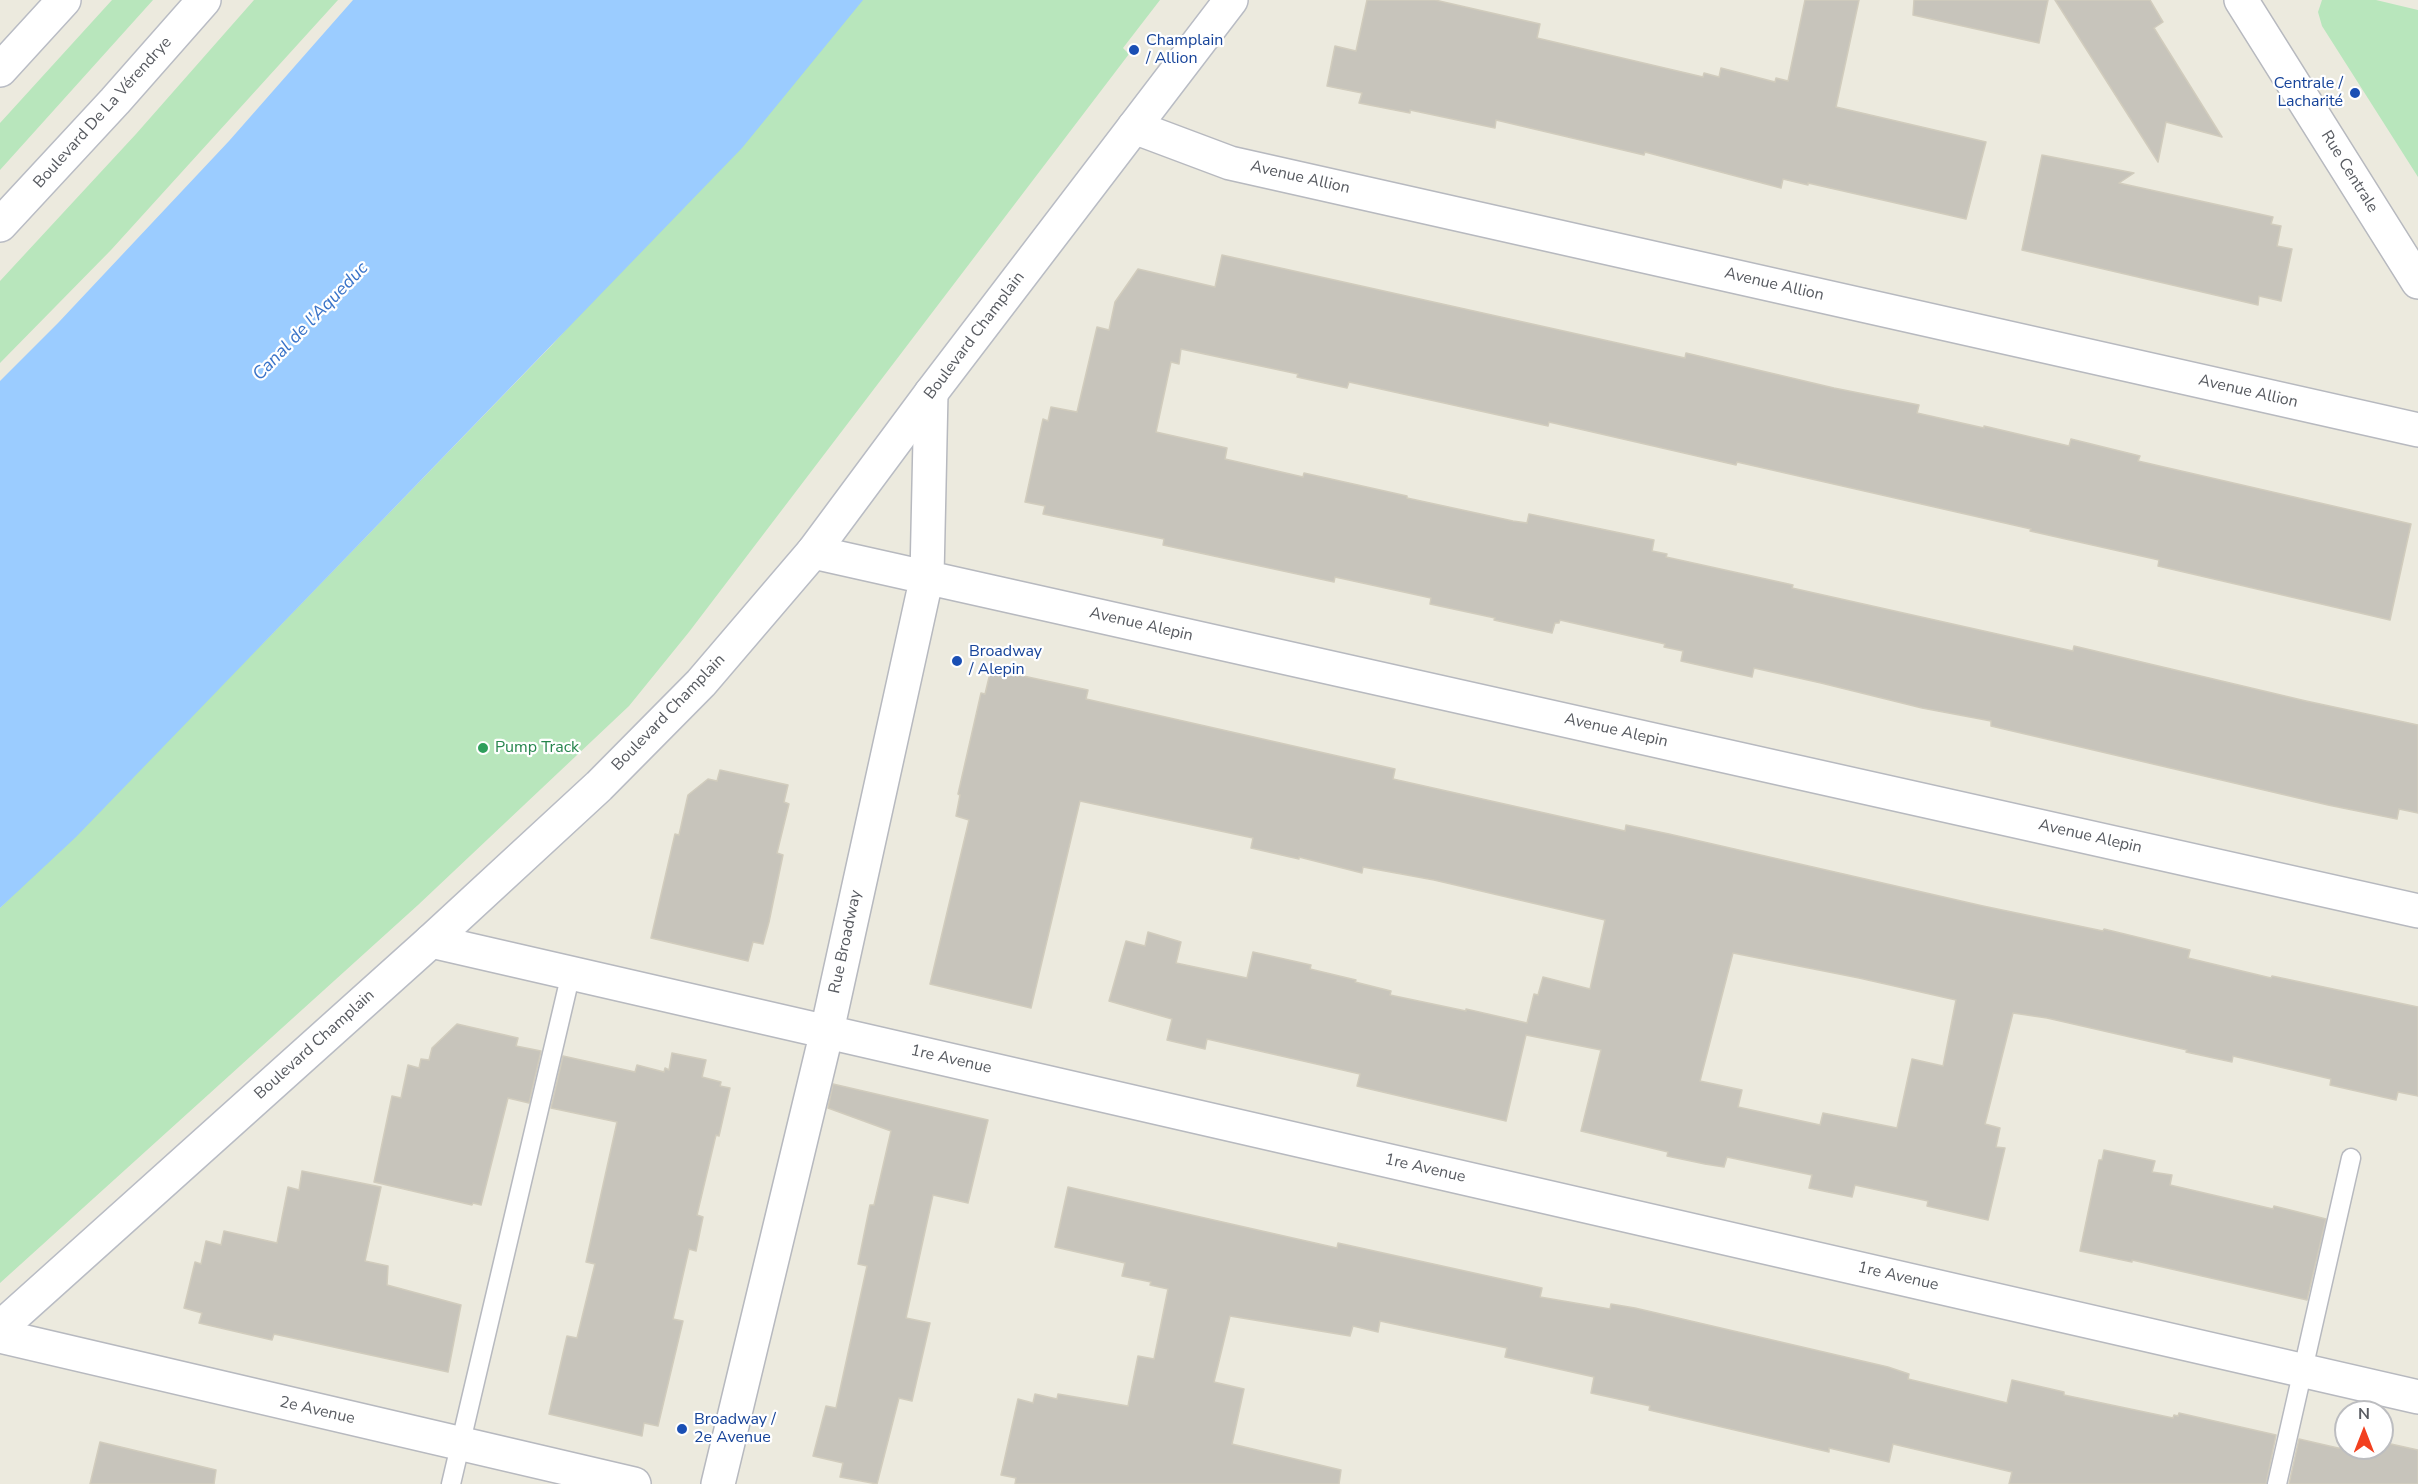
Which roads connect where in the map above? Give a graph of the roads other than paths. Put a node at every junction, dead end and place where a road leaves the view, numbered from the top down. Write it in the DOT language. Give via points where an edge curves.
graph roads {
  1 [pos="64,0"];
  2 [pos="204,0"];
  3 [pos="1232,0"];
  4 [pos="2241,0"];
  5 [pos="0,70"];
  6 [pos="1134,127"];
  7 [pos="0,225"];
  8 [pos="2418,282"];
  9 [pos="931,393"];
  10 [pos="2418,430"];
  11 [pos="813,552"];
  12 [pos="927,576"];
  13 [pos="2418,911"];
  14 [pos="431,940"];
  15 [pos="571,974"];
  16 [pos="827,1031"];
  17 [pos="2351,1158"];
  18 [pos="0,1328"];
  19 [pos="0,1336"];
  20 [pos="2304,1371"];
  21 [pos="2418,1397"];
  22 [pos="460,1445"];
  23 [pos="451,1484"];
  24 [pos="634,1484"];
  25 [pos="718,1484"];
  26 [pos="2277,1484"];
  1 -- 5 [label="street"];
  2 -- 7 [label="street, Boulevard De La Vérendrye"];
  3 -- 6 [label="street, Boulevard Champlain"];
  4 -- 8 [label="street, Rue Centrale"];
  6 -- 9 [label="street, Boulevard Champlain"];
  6 -- 10 [label="street, Avenue Allion" via="1230,163"];
  9 -- 11 [label="street, Boulevard Champlain"];
  9 -- 12 [label="street, Rue Broadway"];
  11 -- 12 [label="street, Avenue Alepin"];
  11 -- 14 [label="street, Boulevard Champlain" via="693,690 599,786"];
  12 -- 13 [label="street, Avenue Alepin"];
  12 -- 16 [label="street, Rue Broadway"];
  14 -- 15 [label="street, 1re Avenue"];
  14 -- 18 [label="street, Boulevard Champlain"];
  15 -- 16 [label="street, 1re Avenue"];
  15 -- 22 [label="lane"];
  16 -- 20 [label="street, 1re Avenue"];
  16 -- 25 [label="street, Rue Broadway"];
  17 -- 20 [label="lane"];
  19 -- 22 [label="street, 2e Avenue"];
  20 -- 21 [label="street, 1re Avenue"];
  20 -- 26 [label="lane"];
  22 -- 23 [label="lane"];
  22 -- 24 [label="street, 2e Avenue"];
}
